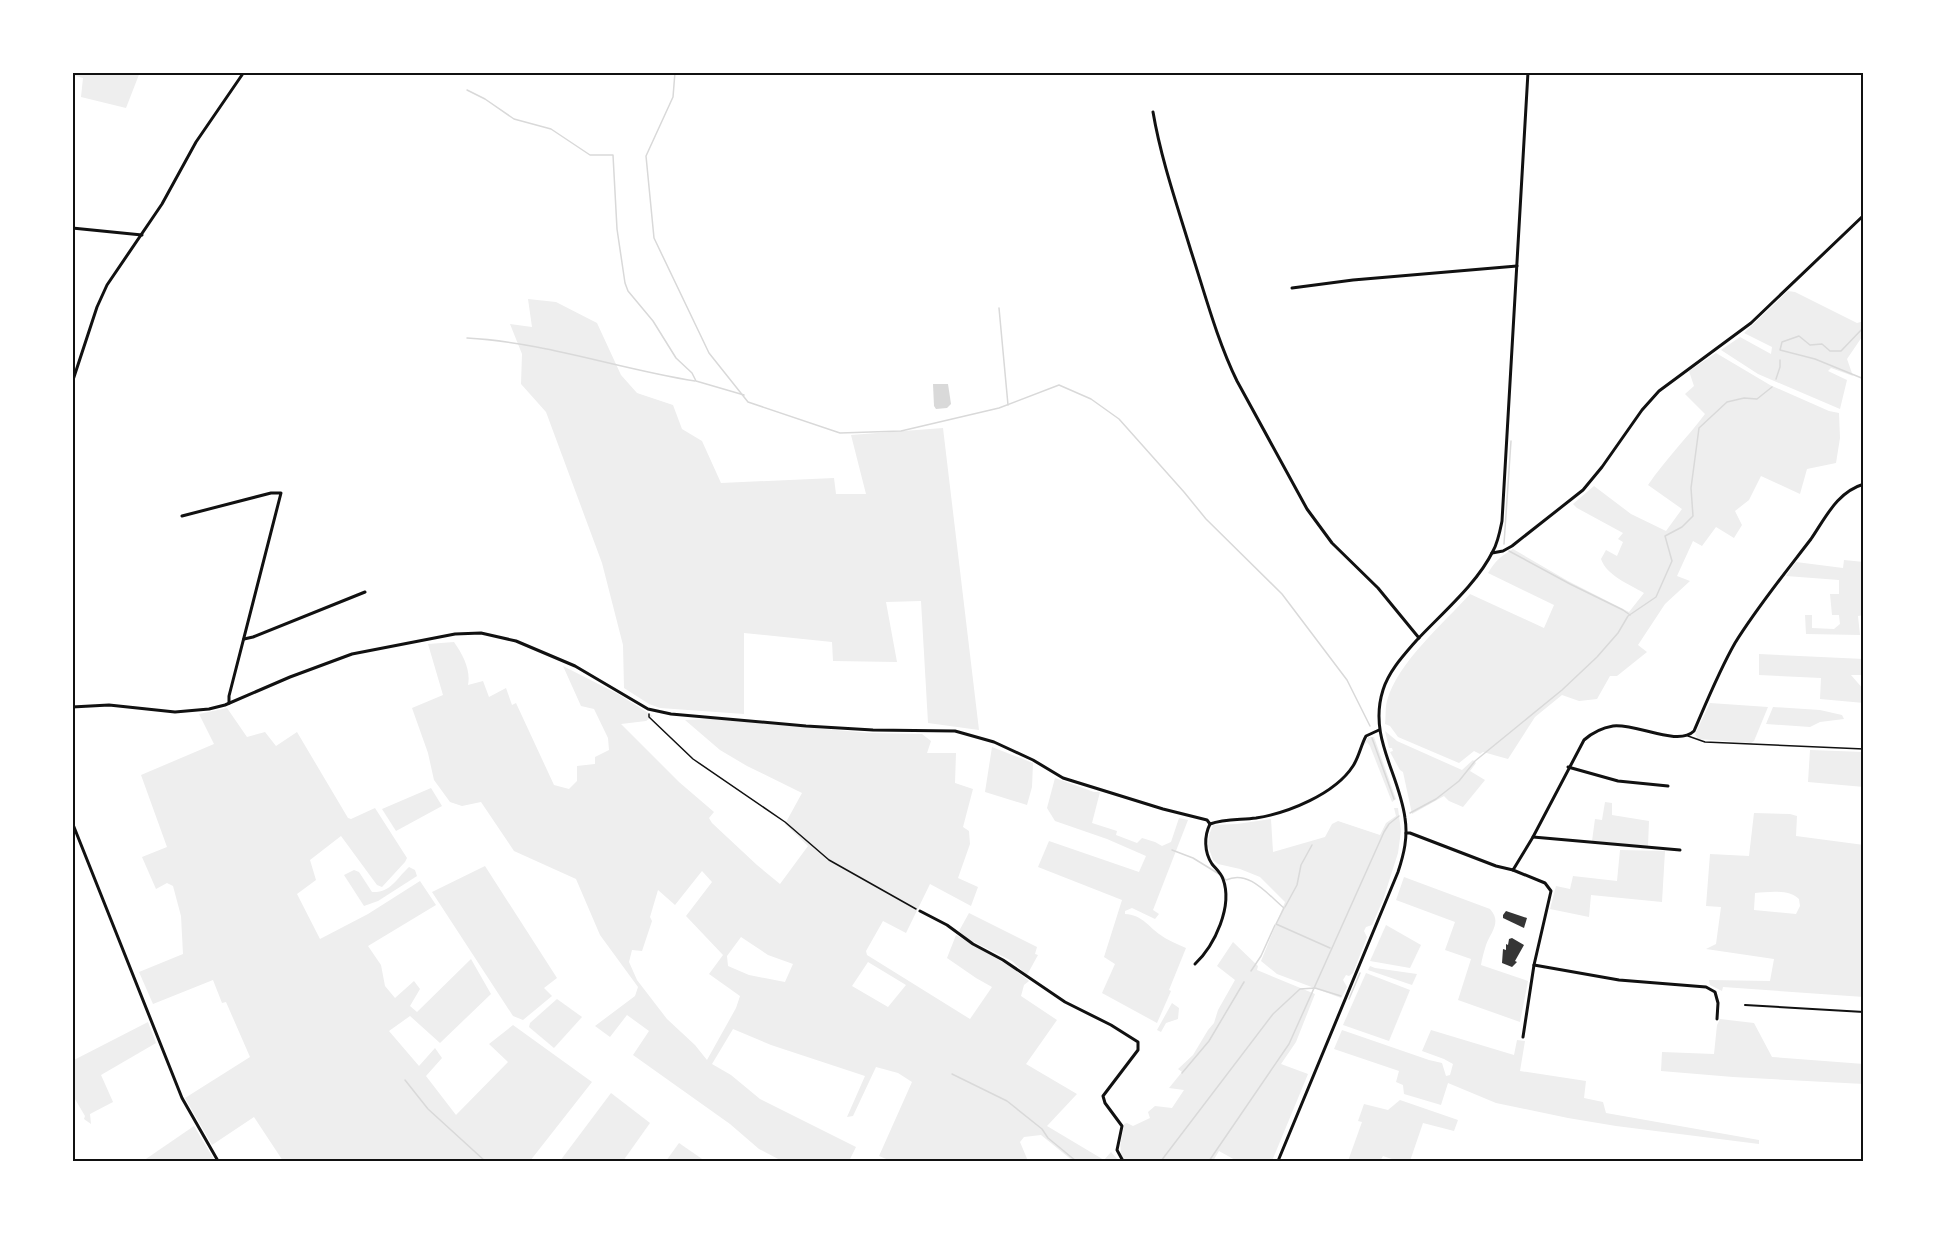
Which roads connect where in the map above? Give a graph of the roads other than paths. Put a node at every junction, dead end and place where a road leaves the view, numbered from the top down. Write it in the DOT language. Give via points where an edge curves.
graph roads {
  1 [pos="244,72"];
  2 [pos="1528,72"];
  3 [pos="1153,112"];
  4 [pos="1864,215"];
  5 [pos="72,228"];
  6 [pos="141,235"];
  7 [pos="1517,266"];
  8 [pos="1292,288"];
  9 [pos="72,383"];
  10 [pos="1864,484"];
  11 [pos="182,516"];
  12 [pos="1492,553"];
  13 [pos="365,592"];
  14 [pos="1419,638"];
  15 [pos="244,639"];
  16 [pos="230,703"];
  17 [pos="72,707"];
  18 [pos="1379,730"];
  19 [pos="1688,736"];
  20 [pos="1864,749"];
  21 [pos="1568,767"];
  22 [pos="1668,786"];
  23 [pos="72,822"];
  24 [pos="1210,824"];
  25 [pos="1406,833"];
  26 [pos="1533,837"];
  27 [pos="1680,850"];
  28 [pos="1513,870"];
  29 [pos="920,911"];
  30 [pos="1196,964"];
  31 [pos="1534,965"];
  32 [pos="1745,1005"];
  33 [pos="1864,1012"];
  34 [pos="1717,1019"];
  35 [pos="1523,1037"];
  36 [pos="218,1161"];
  37 [pos="1123,1161"];
  38 [pos="1278,1161"];
  1 -- 6 [label="street" via="196,142"];
  2 -- 7 [label="street"];
  3 -- 14 [label="street" via="1203,291 1237,381 1288,477 1325,535 1378,588"];
  4 -- 12 [label="street" via="1750,323 1659,391 1578,494 1512,546"];
  5 -- 6 [label="street"];
  6 -- 9 [label="street" via="102,295"];
  7 -- 8 [label="street"];
  7 -- 12 [label="street" via="1502,521"];
  10 -- 19 [label="street" via="1846,492 1832,506 1759,606 1734,645"];
  11 -- 15 [label="street" via="281,493"];
  12 -- 14 [label="street" via="1484,567"];
  13 -- 15 [label="street"];
  14 -- 18 [label="street" via="1386,683"];
  15 -- 16 [label="street"];
  16 -- 17 [label="street" via="192,712"];
  16 -- 24 [label="street" via="352,654 455,634 481,633 516,641 575,666 648,709 806,726 955,731 994,742 1064,778"];
  18 -- 24 [label="street" via="1366,736 1347,774 1313,800 1267,816"];
  18 -- 25 [label="street" via="1401,797"];
  19 -- 20 [label="lane" via="1705,742"];
  19 -- 21 [label="street" via="1679,738 1612,726 1584,740"];
  21 -- 22 [label="street" via="1618,781"];
  21 -- 26 [label="street"];
  23 -- 36 [label="street" via="182,1098"];
  24 -- 30 [label="street" via="1207,853 1222,876 1227,896 1214,941"];
  25 -- 28 [label="street"];
  25 -- 38 [label="street" via="1398,872"];
  26 -- 27 [label="street"];
  26 -- 28 [label="street"];
  28 -- 31 [label="street" via="1545,883 1551,891"];
  29 -- 37 [label="street" via="1065,1002 1138,1042 1138,1050 1103,1096 1122,1126 1118,1150"];
  31 -- 34 [label="street" via="1619,980 1706,987 1715,992"];
  31 -- 35 [label="street"];
  32 -- 33 [label="street"];
}
